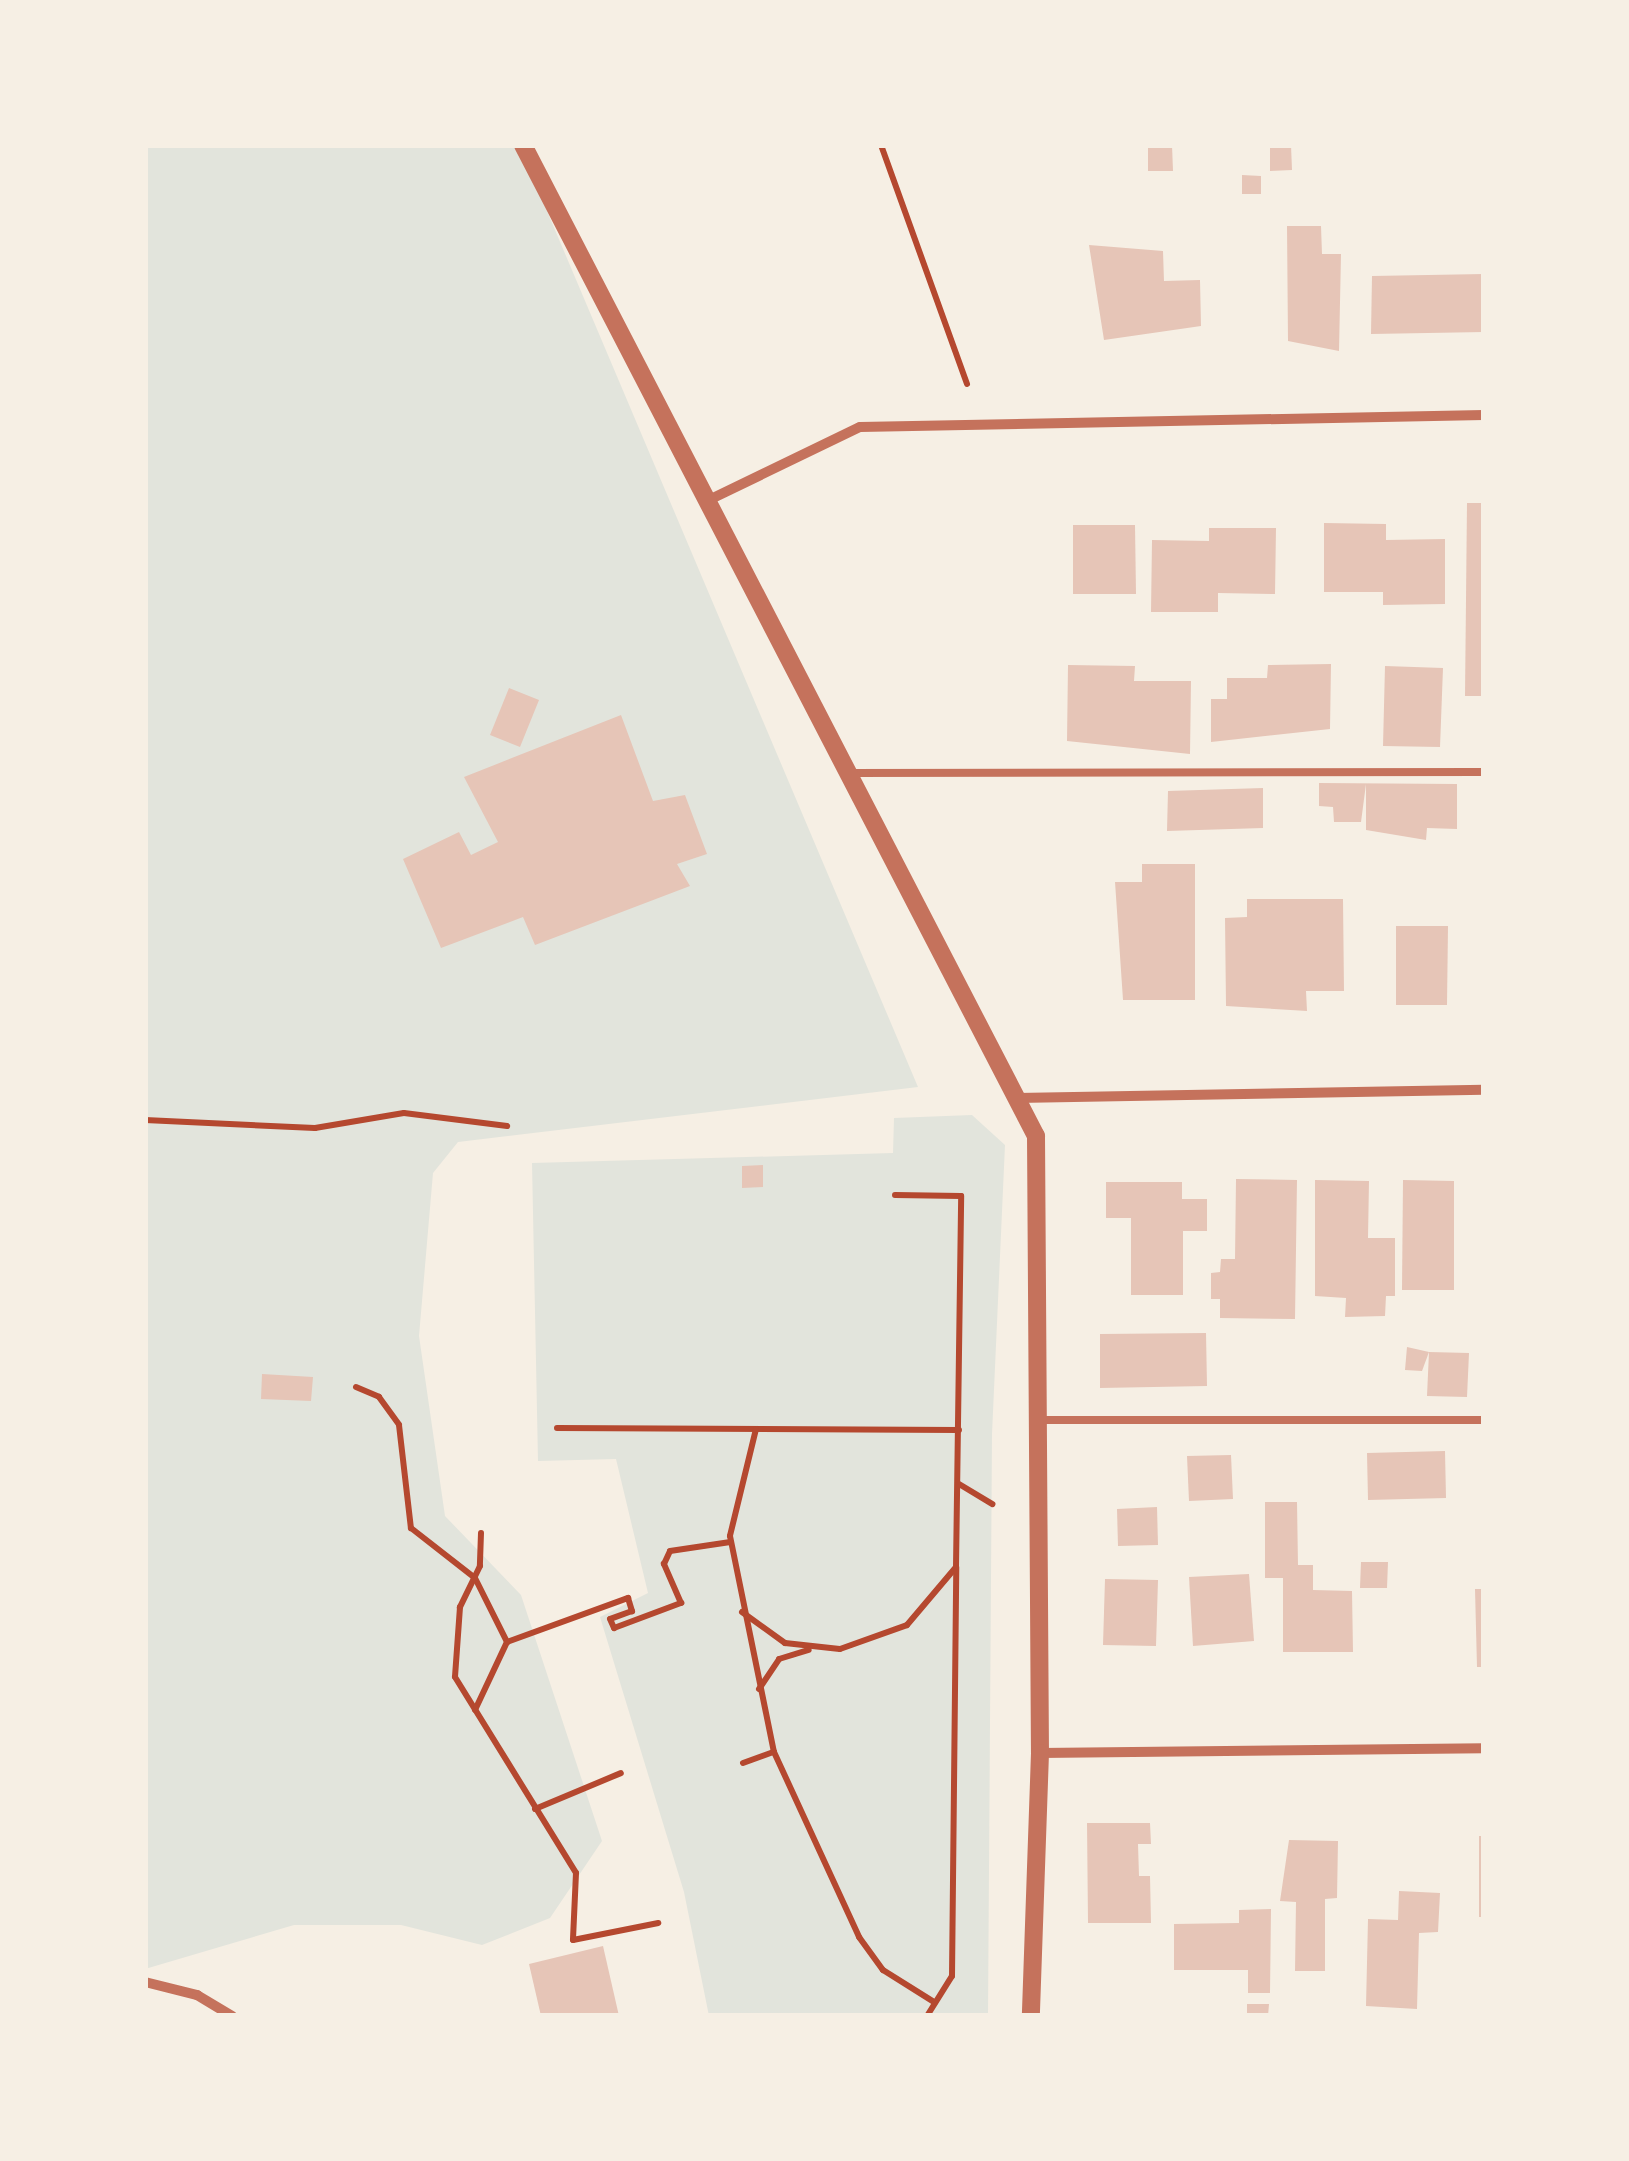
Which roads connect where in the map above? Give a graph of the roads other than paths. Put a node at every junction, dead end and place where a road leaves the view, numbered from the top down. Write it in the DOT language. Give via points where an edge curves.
graph roads {
  1 [pos="523,145"];
  2 [pos="1484,415"];
  3 [pos="713,498"];
  4 [pos="1484,772"];
  5 [pos="848,773"];
  6 [pos="1484,1090"];
  7 [pos="1017,1098"];
  8 [pos="1036,1420"];
  9 [pos="1484,1420"];
  10 [pos="1484,1748"];
  11 [pos="1040,1753"];
  12 [pos="145,1982"];
  13 [pos="232,2016"];
  14 [pos="1031,2016"];
  1 -- 3 [label="street"];
  2 -- 3 [label="street" via="860,427"];
  3 -- 5 [label="street"];
  4 -- 5 [label="lane"];
  5 -- 7 [label="street"];
  6 -- 7 [label="street"];
  7 -- 8 [label="street" via="1036,1136"];
  8 -- 9 [label="lane"];
  8 -- 11 [label="street"];
  10 -- 11 [label="street"];
  11 -- 14 [label="street"];
  12 -- 13 [label="street" via="197,1995"];
}
